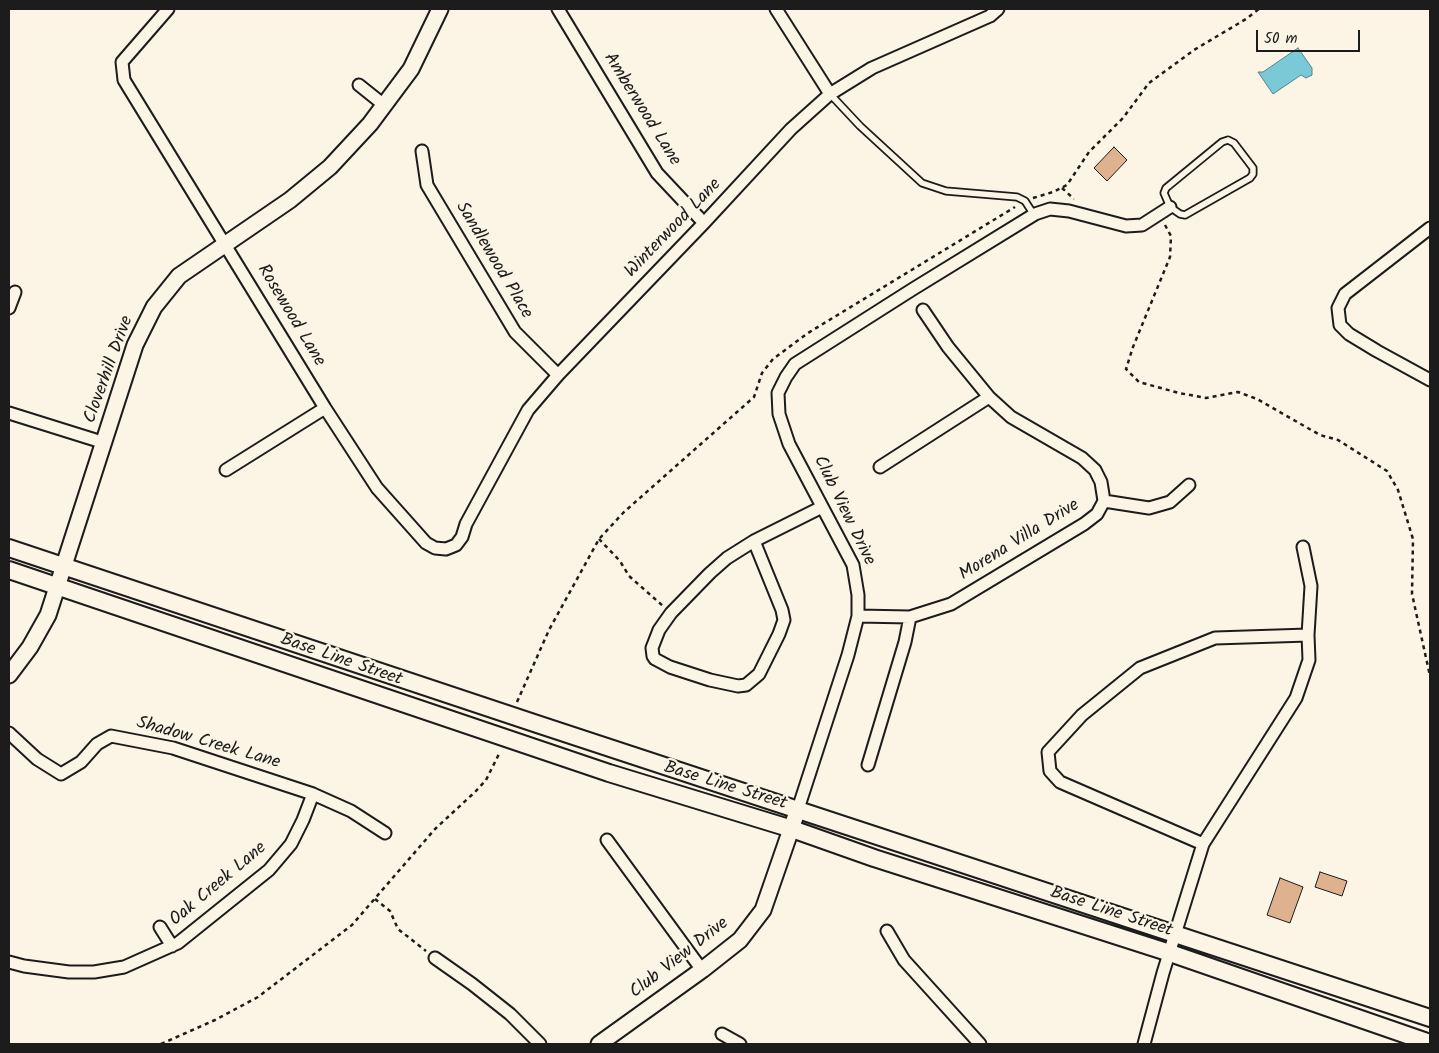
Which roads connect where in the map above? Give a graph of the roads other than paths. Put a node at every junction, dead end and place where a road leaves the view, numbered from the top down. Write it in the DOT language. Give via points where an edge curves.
graph roads {
  1 [pos="168,9"];
  2 [pos="440,9"];
  3 [pos="558,9"];
  4 [pos="776,9"];
  5 [pos="998,9"];
  6 [pos="359,85"];
  7 [pos="830,94"];
  8 [pos="384,105"];
  9 [pos="422,151"];
  10 [pos="1170,207"];
  11 [pos="1034,215"];
  12 [pos="704,224"];
  13 [pos="1430,228"];
  14 [pos="225,244"];
  15 [pos="15,292"];
  16 [pos="9,308"];
  17 [pos="923,310"];
  18 [pos="558,375"];
  19 [pos="1430,380"];
  20 [pos="989,397"];
  21 [pos="326,408"];
  22 [pos="9,413"];
  23 [pos="105,443"];
  24 [pos="880,467"];
  25 [pos="226,470"];
  26 [pos="1189,485"];
  27 [pos="1104,501"];
  28 [pos="822,506"];
  29 [pos="754,541"];
  30 [pos="1304,547"];
  31 [pos="9,548"];
  32 [pos="446,549"];
  33 [pos="63,566"];
  34 [pos="9,570"];
  35 [pos="57,586"];
  36 [pos="858,616"];
  37 [pos="910,617"];
  38 [pos="1308,635"];
  39 [pos="9,675"];
  40 [pos="9,733"];
  41 [pos="868,765"];
  42 [pos="313,794"];
  43 [pos="798,810"];
  44 [pos="792,829"];
  45 [pos="385,833"];
  46 [pos="607,840"];
  47 [pos="1203,844"];
  48 [pos="160,927"];
  49 [pos="887,931"];
  50 [pos="1176,934"];
  51 [pos="172,946"];
  52 [pos="1170,952"];
  53 [pos="435,958"];
  54 [pos="9,962"];
  55 [pos="702,970"];
  56 [pos="1369,1010"];
  57 [pos="1430,1018"];
  58 [pos="722,1034"];
  59 [pos="1430,1043"];
  60 [pos="540,1044"];
  61 [pos="599,1044"];
  62 [pos="740,1044"];
  63 [pos="980,1044"];
  64 [pos="1144,1044"];
  1 -- 14 [label="street, Rosewood Lane" via="122,62 124,80"];
  2 -- 8 [label="street, Cloverhill Drive" via="412,69"];
  3 -- 12 [label="street, Amberwood Lane" via="657,173"];
  4 -- 7 [label="street"];
  5 -- 7 [label="street, Winterwood Lane" via="990,16 872,68"];
  6 -- 8 [label="street"];
  7 -- 11 [label="lane" via="922,183 946,191 1017,197 1025,201"];
  7 -- 12 [label="street, Winterwood Lane" via="791,129"];
  8 -- 14 [label="street, Cloverhill Drive" via="330,167 290,200"];
  9 -- 18 [label="street, Sandlewood Place" via="427,185 510,324"];
  10 -- 10 [label="lane" via="1185,214 1250,178 1253,168 1234,143 1222,142 1166,188 1164,193"];
  10 -- 11 [label="street, Club View Drive" via="1142,225 1126,226 1060,210 1050,209"];
  11 -- 28 [label="street, Club View Drive" via="796,364 786,377 778,392 779,414 789,444"];
  12 -- 18 [label="street, Winterwood Lane"];
  13 -- 19 [label="street" via="1345,294 1338,308 1340,325 1349,334"];
  14 -- 21 [label="street, Rosewood Lane"];
  14 -- 23 [label="street, Cloverhill Drive" via="179,276 154,307 135,345"];
  15 -- 16 [label="street"];
  17 -- 20 [label="street, Morena Villa Drive"];
  18 -- 32 [label="street, Winterwood Lane" via="528,410 462,537 456,545"];
  20 -- 24 [label="street"];
  20 -- 27 [label="street, Morena Villa Drive" via="1010,416 1082,458 1095,470"];
  21 -- 25 [label="street"];
  21 -- 32 [label="street, Rosewood Lane" via="376,488 426,543"];
  22 -- 23 [label="street"];
  23 -- 33 [label="street, Cloverhill Drive"];
  26 -- 27 [label="street" via="1170,502 1149,508"];
  27 -- 37 [label="street, Morena Villa Drive" via="1097,514 1084,524 951,604"];
  28 -- 29 [label="street"];
  28 -- 36 [label="street, Club View Drive" via="852,565"];
  29 -- 29 [label="street" via="784,620 759,674 746,685 738,686 655,660 652,648 671,613 726,558"];
  30 -- 38 [label="street" via="1311,586"];
  31 -- 33 [label="main road, Base Line Street"];
  33 -- 35 [label="street, Cloverhill Drive"];
  33 -- 43 [label="main road, Base Line Street"];
  34 -- 35 [label="main road, Base Line Street"];
  35 -- 39 [label="street, Cloverhill Drive" via="48,615"];
  35 -- 44 [label="main road, Base Line Street" via="609,772"];
  36 -- 37 [label="street, Morena Villa Drive"];
  36 -- 43 [label="street, Club View Drive"];
  37 -- 41 [label="street" via="906,642"];
  38 -- 47 [label="street" via="1309,660 1296,698"];
  38 -- 47 [label="street" via="1215,638 1140,668 1082,715 1048,752 1050,771 1060,782"];
  40 -- 42 [label="street, Shadow Creek Lane" via="37,759 61,774 81,762 97,744 111,736 173,748"];
  42 -- 45 [label="street, Shadow Creek Lane" via="351,811"];
  42 -- 51 [label="street, Oak Creek Lane" via="291,844 269,870"];
  43 -- 44 [label="street, Club View Drive"];
  43 -- 50 [label="main road, Base Line Street"];
  44 -- 52 [label="main road, Base Line Street"];
  44 -- 55 [label="street, Club View Drive" via="763,910 740,940"];
  46 -- 55 [label="street"];
  47 -- 50 [label="street"];
  48 -- 51 [label="street, Oak Creek Lane"];
  49 -- 63 [label="street" via="904,960"];
  50 -- 52 [label="street"];
  50 -- 56 [label="main road, Base Line Street"];
  51 -- 54 [label="street, Oak Creek Lane" via="124,967 94,972 69,972"];
  52 -- 56 [label="main road, Base Line Street"];
  52 -- 64 [label="street"];
  53 -- 60 [label="street" via="510,1014"];
  55 -- 61 [label="street, Club View Drive"];
  56 -- 57 [label="main road, Base Line Street"];
  56 -- 59 [label="main road, Base Line Street"];
  58 -- 62 [label="street"];
}
